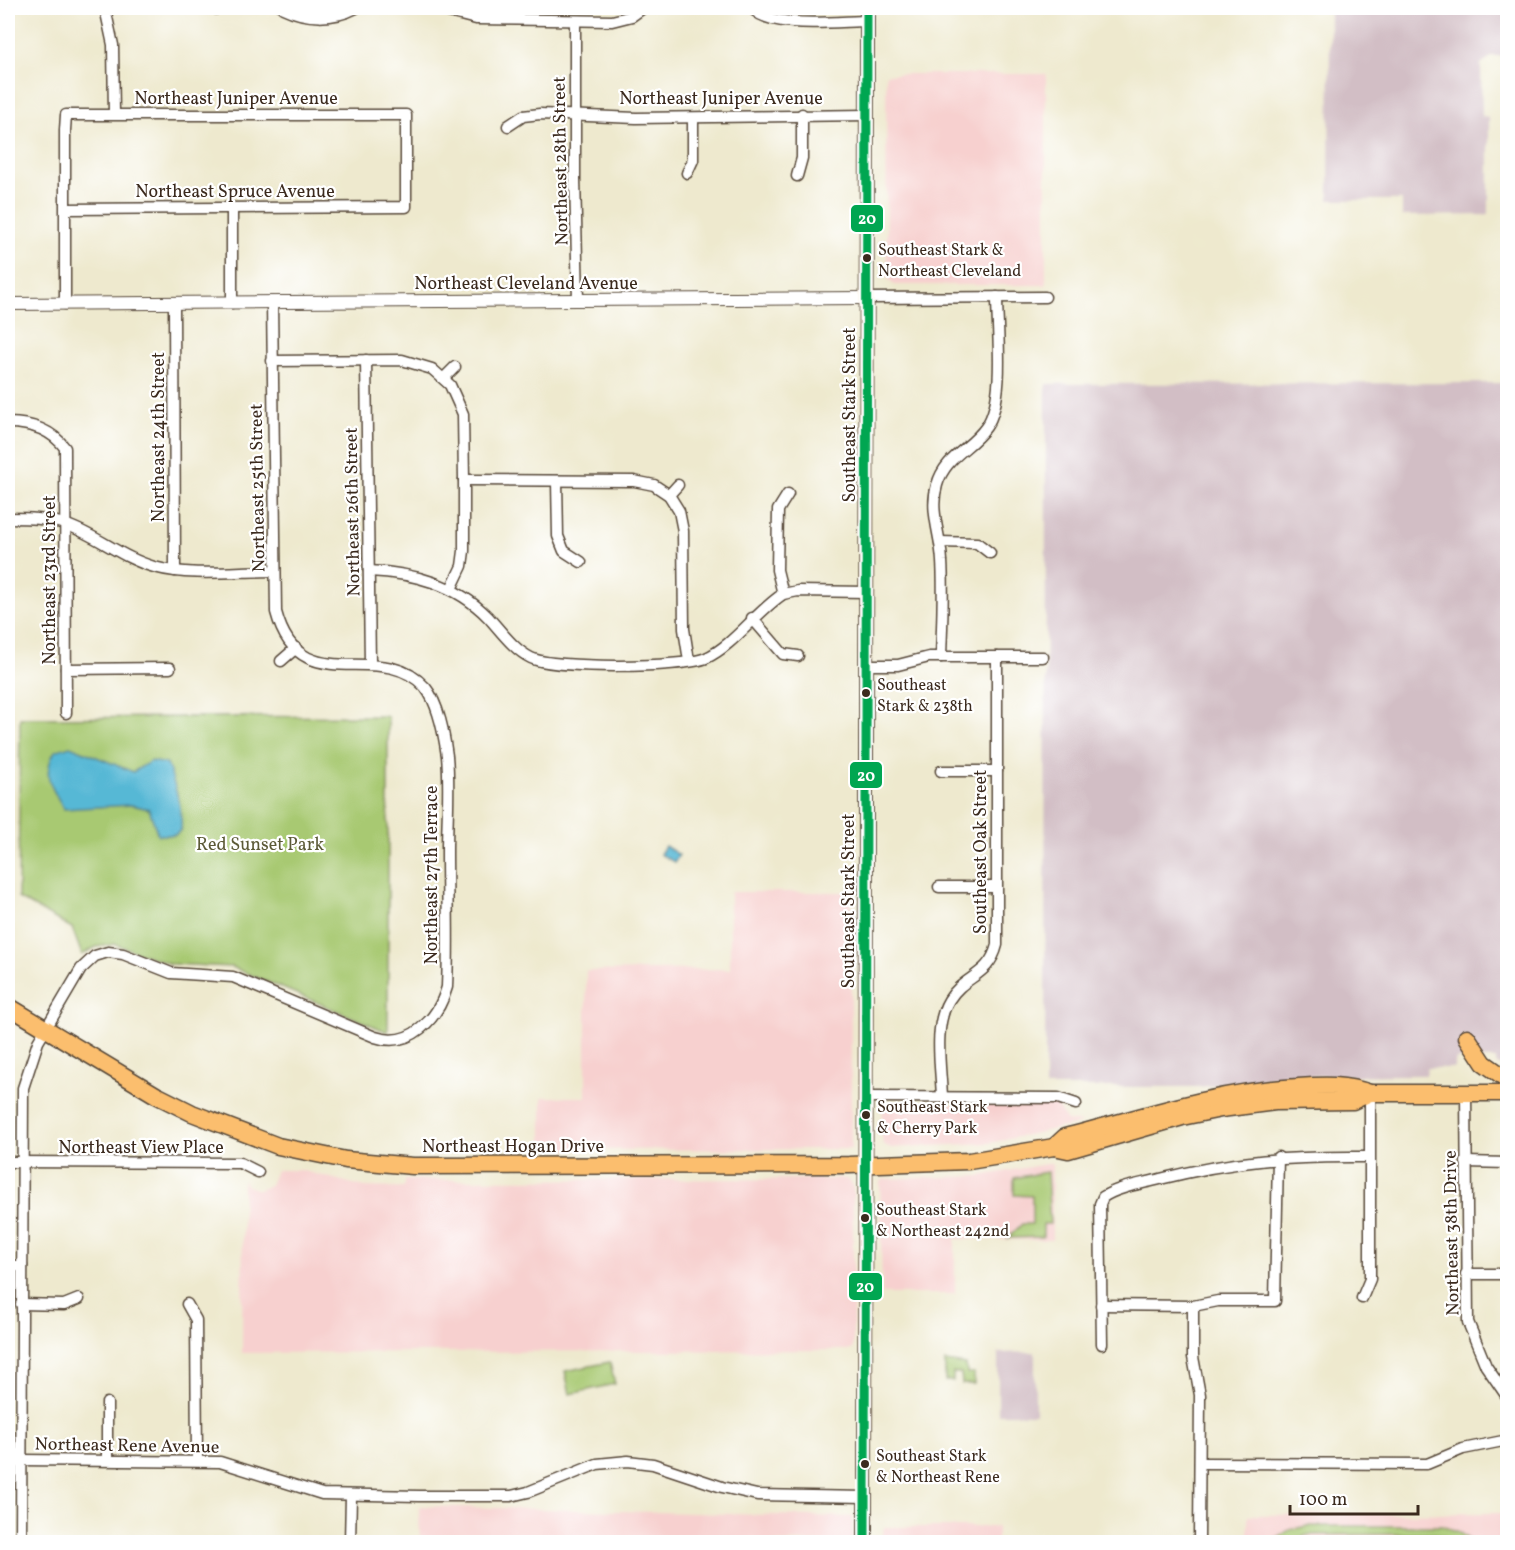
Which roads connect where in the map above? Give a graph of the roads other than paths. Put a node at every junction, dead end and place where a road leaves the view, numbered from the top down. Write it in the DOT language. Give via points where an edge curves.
graph roads {
  1 [pos="105,8"];
  2 [pos="283,8"];
  3 [pos="357,8"];
  4 [pos="433,8"];
  5 [pos="643,8"];
  6 [pos="752,12"];
  7 [pos="867,14"];
  8 [pos="575,21"];
  9 [pos="575,113"];
  10 [pos="114,114"];
  11 [pos="802,114"];
  12 [pos="867,115"];
  13 [pos="693,118"];
  14 [pos="508,126"];
  15 [pos="687,173"];
  16 [pos="797,176"];
  17 [pos="405,207"];
  18 [pos="232,208"];
  19 [pos="65,209"];
  20 [pos="997,297"];
  21 [pos="1045,297"];
  22 [pos="867,298"];
  23 [pos="578,300"];
  24 [pos="174,303"];
  25 [pos="232,303"];
  26 [pos="272,303"];
  27 [pos="8,304"];
  28 [pos="65,304"];
  29 [pos="366,360"];
  30 [pos="272,361"];
  31 [pos="455,367"];
  32 [pos="444,378"];
  33 [pos="8,423"];
  34 [pos="944,449"];
  35 [pos="953,456"];
  36 [pos="464,480"];
  37 [pos="557,481"];
  38 [pos="678,485"];
  39 [pos="788,494"];
  40 [pos="669,495"];
  41 [pos="8,518"];
  42 [pos="65,524"];
  43 [pos="940,542"];
  44 [pos="990,553"];
  45 [pos="581,562"];
  46 [pos="175,571"];
  47 [pos="274,571"];
  48 [pos="369,571"];
  49 [pos="451,589"];
  50 [pos="867,592"];
  51 [pos="783,594"];
  52 [pos="752,618"];
  53 [pos="296,648"];
  54 [pos="798,656"];
  55 [pos="941,657"];
  56 [pos="997,657"];
  57 [pos="1043,657"];
  58 [pos="281,661"];
  59 [pos="689,661"];
  60 [pos="370,664"];
  61 [pos="866,665"];
  62 [pos="170,668"];
  63 [pos="66,669"];
  64 [pos="66,713"];
  65 [pos="941,771"];
  66 [pos="997,771"];
  67 [pos="939,887"];
  68 [pos="996,887"];
  69 [pos="8,1006"];
  70 [pos="46,1028"];
  71 [pos="1467,1038"];
  72 [pos="1508,1080"];
  73 [pos="1370,1093"];
  74 [pos="1466,1093"];
  75 [pos="1508,1093"];
  76 [pos="866,1096"];
  77 [pos="942,1097"];
  78 [pos="1076,1104"];
  79 [pos="1278,1157"];
  80 [pos="1370,1157"];
  81 [pos="8,1162"];
  82 [pos="21,1162"];
  83 [pos="1466,1162"];
  84 [pos="1508,1163"];
  85 [pos="866,1164"];
  86 [pos="258,1172"];
  87 [pos="8,1266"];
  88 [pos="21,1266"];
  89 [pos="1466,1274"];
  90 [pos="1508,1274"];
  91 [pos="1362,1298"];
  92 [pos="79,1299"];
  93 [pos="21,1304"];
  94 [pos="187,1304"];
  95 [pos="1101,1305"];
  96 [pos="1193,1306"];
  97 [pos="1102,1344"];
  98 [pos="1508,1398"];
  99 [pos="107,1403"];
  100 [pos="1508,1440"];
  101 [pos="21,1460"];
  102 [pos="108,1460"];
  103 [pos="197,1460"];
  104 [pos="1200,1463"];
  105 [pos="351,1496"];
  106 [pos="866,1497"];
  107 [pos="21,1542"];
  108 [pos="350,1542"];
  109 [pos="866,1542"];
  110 [pos="1199,1542"];
  1 -- 10 [label="street" via="113,45"];
  2 -- 3 [label="street" via="322,17"];
  4 -- 8 [label="street" via="476,19"];
  5 -- 8 [label="street" via="622,20"];
  6 -- 7 [label="street" via="780,21"];
  7 -- 12 [label="main road, Southeast Stark Street"];
  8 -- 9 [label="street, Northeast 28th Street"];
  9 -- 13 [label="street, Northeast Juniper Avenue"];
  9 -- 14 [label="street, Northeast Juniper Avenue" via="523,116"];
  9 -- 23 [label="street, Northeast 28th Street"];
  10 -- 17 [label="street, Northeast Juniper Avenue" via="406,115"];
  10 -- 19 [label="street, Northeast Juniper Avenue" via="66,115"];
  11 -- 12 [label="street, Northeast Juniper Avenue"];
  11 -- 13 [label="street, Northeast Juniper Avenue"];
  11 -- 16 [label="street" via="802,158"];
  12 -- 22 [label="main road, Southeast Stark Street"];
  13 -- 15 [label="street" via="693,160"];
  17 -- 18 [label="street, Northeast Spruce Avenue"];
  18 -- 19 [label="street, Northeast Spruce Avenue"];
  18 -- 25 [label="street"];
  19 -- 28 [label="street"];
  20 -- 21 [label="street, Northeast Cleveland Avenue"];
  20 -- 22 [label="street, Northeast Cleveland Avenue"];
  20 -- 35 [label="street" via="996,405 980,435"];
  22 -- 23 [label="street, Northeast Cleveland Avenue"];
  22 -- 50 [label="main road, Southeast Stark Street"];
  23 -- 26 [label="street, Northeast Cleveland Avenue"];
  24 -- 25 [label="street, Northeast Cleveland Avenue"];
  24 -- 28 [label="street, Northeast Cleveland Avenue"];
  24 -- 46 [label="street, Northeast 24th Street"];
  25 -- 26 [label="street, Northeast Cleveland Avenue"];
  26 -- 30 [label="street, Northeast 25th Street"];
  27 -- 28 [label="street, Northeast Cleveland Avenue"];
  29 -- 30 [label="street"];
  29 -- 32 [label="street" via="414,361"];
  29 -- 48 [label="street, Northeast 26th Street"];
  30 -- 47 [label="street, Northeast 25th Street"];
  31 -- 32 [label="street"];
  32 -- 36 [label="street" via="456,394 463,414"];
  33 -- 42 [label="street, Northeast 23rd Street" via="33,425 57,438 65,448"];
  34 -- 35 [label="street"];
  35 -- 43 [label="street" via="939,476 934,495"];
  36 -- 37 [label="street"];
  36 -- 49 [label="street" via="464,551"];
  37 -- 40 [label="street" via="634,481 654,485"];
  37 -- 45 [label="street" via="558,536 564,551"];
  38 -- 40 [label="street"];
  39 -- 51 [label="street" via="777,510 777,570"];
  40 -- 59 [label="street" via="682,521 684,629"];
  41 -- 42 [label="street"];
  42 -- 46 [label="street" via="137,561"];
  42 -- 63 [label="street, Northeast 23rd Street"];
  43 -- 44 [label="street" via="977,543"];
  43 -- 55 [label="street"];
  46 -- 47 [label="street"];
  47 -- 53 [label="street, Northeast 25th Street" via="278,622"];
  48 -- 49 [label="street" via="414,576"];
  48 -- 60 [label="street, Northeast 26th Street"];
  49 -- 59 [label="street" via="478,607 523,653 542,662 582,665"];
  50 -- 51 [label="street"];
  50 -- 61 [label="main road, Southeast Stark Street"];
  51 -- 52 [label="street"];
  52 -- 54 [label="street" via="783,654"];
  52 -- 59 [label="street" via="717,651"];
  53 -- 58 [label="street"];
  53 -- 60 [label="street, Northeast 27th Terrace" via="321,663"];
  55 -- 56 [label="street"];
  55 -- 61 [label="street" via="898,665"];
  56 -- 57 [label="street"];
  56 -- 66 [label="street, Southeast Oak Street"];
  60 -- 70 [label="street, Northeast 27th Terrace" via="399,670 417,680 430,694 447,758 447,980 441,1002 419,1032 403,1040 384,1040 233,977 171,973 115,952 101,953 88,962"];
  61 -- 76 [label="main road, Southeast Stark Street"];
  62 -- 63 [label="street"];
  63 -- 64 [label="street, Northeast 23rd Street"];
  65 -- 66 [label="street"];
  66 -- 68 [label="street, Southeast Oak Street"];
  67 -- 68 [label="street"];
  68 -- 77 [label="street, Southeast Oak Street" via="997,945 987,976 957,989 941,1016"];
  69 -- 70 [label="highway, Northeast Hogan Drive"];
  70 -- 82 [label="street" via="31,1058 23,1088"];
  70 -- 85 [label="highway, Northeast Hogan Drive" via="200,1117 251,1137 324,1156 413,1166"];
  71 -- 72 [label="highway" via="1484,1063"];
  73 -- 74 [label="highway, Northeast Hogan Drive"];
  73 -- 80 [label="street"];
  73 -- 85 [label="highway, Northeast Hogan Drive" via="1351,1086 1313,1086 1224,1095 1065,1137 1054,1147 969,1161"];
  74 -- 75 [label="highway, Northeast Hogan Drive"];
  74 -- 83 [label="street, Northeast 38th Drive"];
  76 -- 77 [label="street"];
  76 -- 85 [label="main road, Southeast Stark Street"];
  77 -- 78 [label="street" via="1058,1098"];
  79 -- 80 [label="street"];
  79 -- 95 [label="street" via="1191,1172 1103,1197"];
  79 -- 96 [label="street" via="1275,1301 1218,1301"];
  80 -- 91 [label="street" via="1370,1279"];
  81 -- 82 [label="street, Northeast View Place"];
  82 -- 86 [label="street, Northeast View Place" via="240,1163"];
  82 -- 88 [label="street"];
  83 -- 84 [label="street"];
  83 -- 89 [label="street, Northeast 38th Drive"];
  85 -- 106 [label="main road, Southeast Stark Street"];
  87 -- 88 [label="street"];
  88 -- 93 [label="street"];
  89 -- 90 [label="street"];
  89 -- 98 [label="street, Northeast 38th Drive" via="1468,1322 1477,1348"];
  92 -- 93 [label="street" via="63,1305"];
  93 -- 101 [label="street"];
  94 -- 103 [label="street" via="196,1320"];
  95 -- 96 [label="street"];
  95 -- 97 [label="street"];
  96 -- 104 [label="street" via="1193,1357 1200,1395"];
  99 -- 102 [label="street"];
  100 -- 104 [label="street" via="1463,1449 1427,1464"];
  101 -- 102 [label="street, Northeast Rene Avenue"];
  101 -- 107 [label="street"];
  102 -- 103 [label="street, Northeast Rene Avenue"];
  103 -- 105 [label="street, Northeast Rene Avenue" via="234,1465 322,1494"];
  104 -- 110 [label="street"];
  105 -- 106 [label="street, Northeast Rene Avenue" via="511,1496 597,1464 628,1461 667,1468 757,1495"];
  105 -- 108 [label="street"];
  106 -- 109 [label="main road, Southeast Stark Street"];
}
